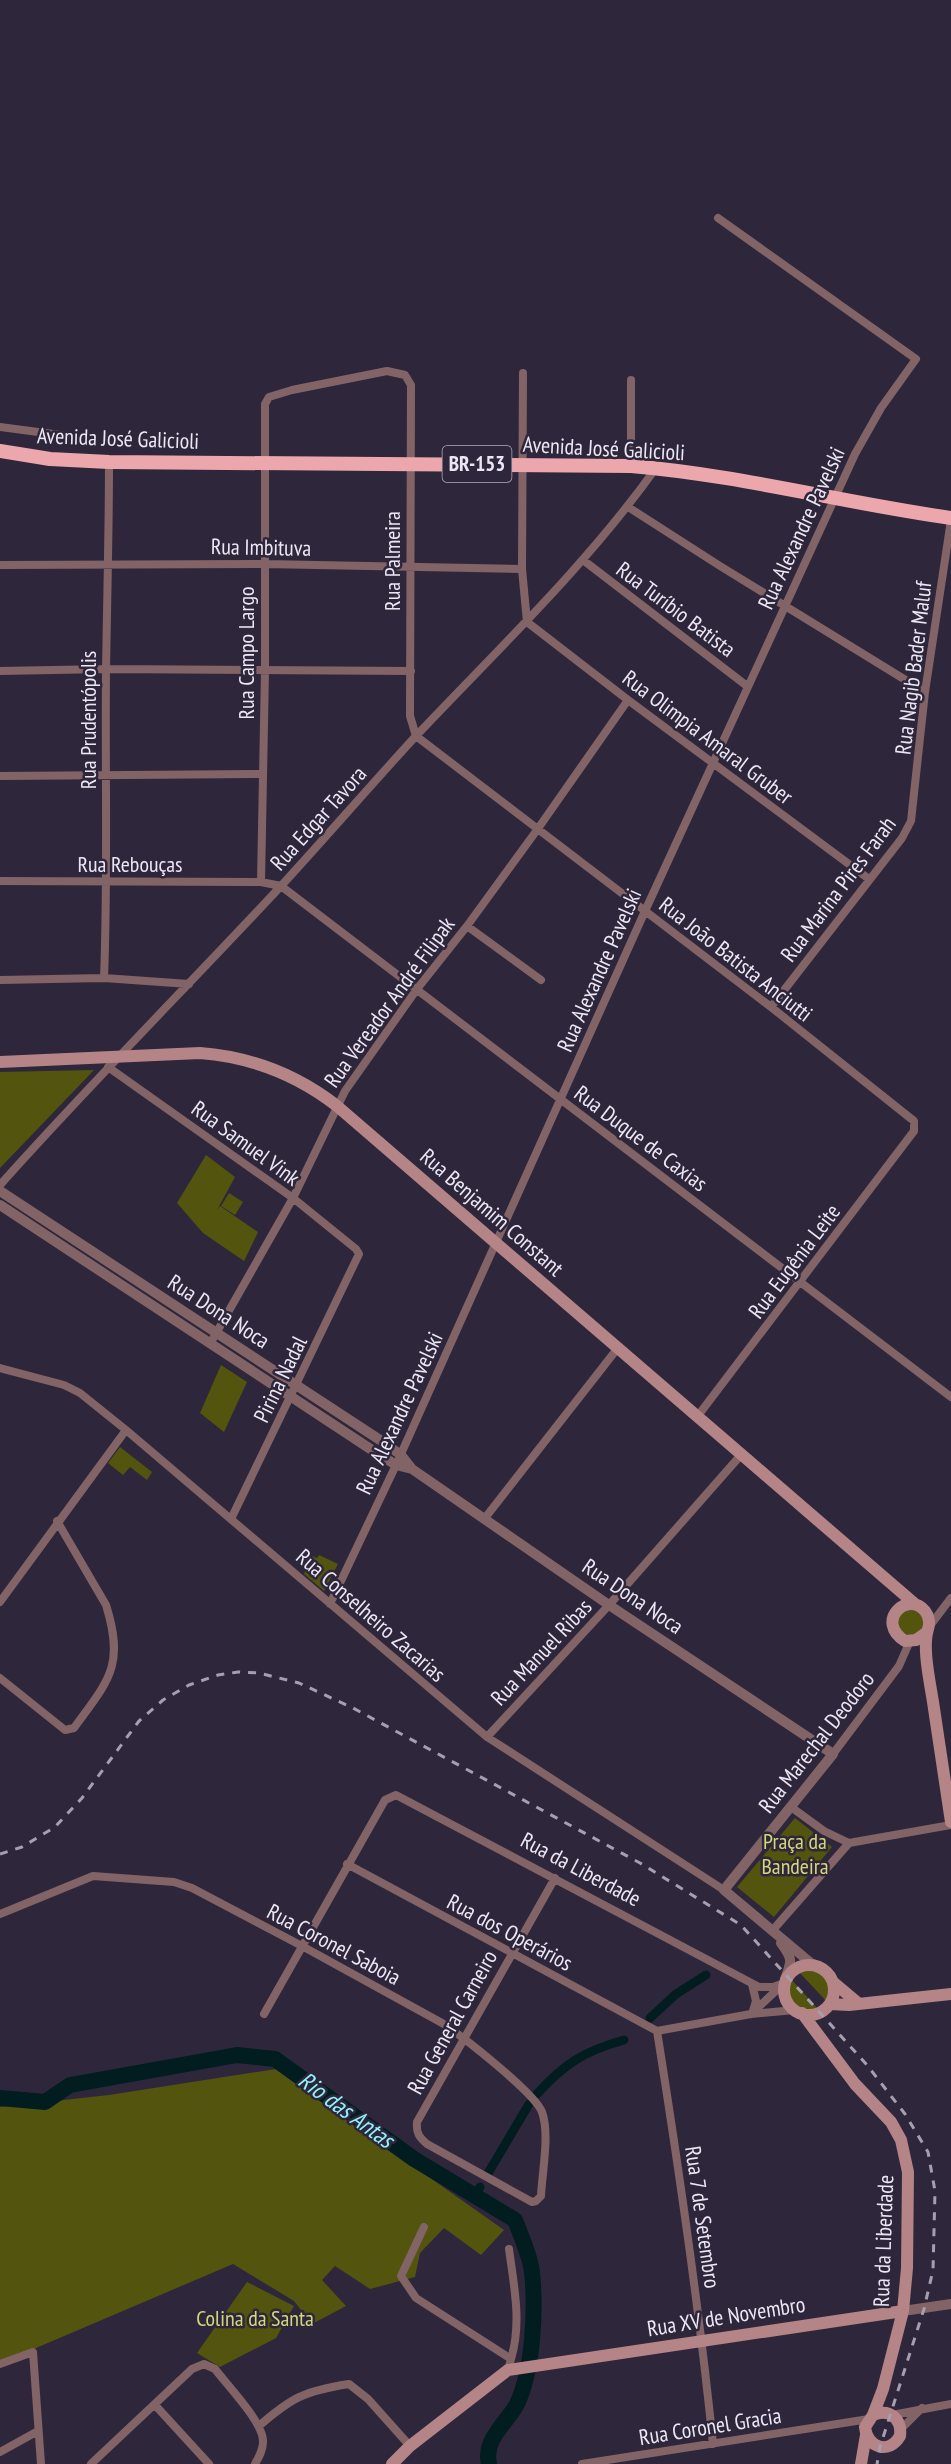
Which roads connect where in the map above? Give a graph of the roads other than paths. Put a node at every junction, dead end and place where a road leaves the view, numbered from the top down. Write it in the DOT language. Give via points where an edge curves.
graph roads {
  1 [pos="718,218"];
  2 [pos="523,373"];
  3 [pos="631,380"];
  4 [pos="265,404"];
  5 [pos="0,427"];
  6 [pos="91,440"];
  7 [pos="0,452"];
  8 [pos="109,462"];
  9 [pos="264,463"];
  10 [pos="410,463"];
  11 [pos="524,464"];
  12 [pos="631,466"];
  13 [pos="656,468"];
  14 [pos="835,498"];
  15 [pos="628,507"];
  16 [pos="951,519"];
  17 [pos="583,560"];
  18 [pos="110,564"];
  19 [pos="265,564"];
  20 [pos="0,565"];
  21 [pos="410,567"];
  22 [pos="522,569"];
  23 [pos="784,606"];
  24 [pos="527,622"];
  25 [pos="106,669"];
  26 [pos="0,671"];
  27 [pos="266,671"];
  28 [pos="411,671"];
  29 [pos="747,686"];
  30 [pos="925,692"];
  31 [pos="628,700"];
  32 [pos="416,736"];
  33 [pos="712,762"];
  34 [pos="262,774"];
  35 [pos="0,776"];
  36 [pos="106,777"];
  37 [pos="911,820"];
  38 [pos="537,830"];
  39 [pos="869,879"];
  40 [pos="0,881"];
  41 [pos="107,882"];
  42 [pos="261,882"];
  43 [pos="280,886"];
  44 [pos="645,911"];
  45 [pos="467,926"];
  46 [pos="104,978"];
  47 [pos="0,980"];
  48 [pos="541,980"];
  49 [pos="189,984"];
  50 [pos="417,989"];
  51 [pos="771,1007"];
  52 [pos="118,1057"];
  53 [pos="0,1062"];
  54 [pos="108,1067"];
  55 [pos="560,1099"];
  56 [pos="337,1106"];
  57 [pos="915,1126"];
  58 [pos="0,1185"];
  59 [pos="0,1191"];
  60 [pos="293,1198"];
  61 [pos="0,1205"];
  62 [pos="496,1244"];
  63 [pos="358,1254"];
  64 [pos="101,1265"];
  65 [pos="802,1281"];
  66 [pos="217,1333"];
  67 [pos="210,1344"];
  68 [pos="617,1349"];
  69 [pos="0,1368"];
  70 [pos="297,1386"];
  71 [pos="291,1397"];
  72 [pos="951,1397"];
  73 [pos="697,1417"];
  74 [pos="126,1430"];
  75 [pos="740,1456"];
  76 [pos="399,1460"];
  77 [pos="485,1518"];
  78 [pos="231,1519"];
  79 [pos="57,1521"];
  80 [pos="883,1579"];
  81 [pos="951,1598"];
  82 [pos="0,1602"];
  83 [pos="330,1604"];
  84 [pos="609,1605"];
  85 [pos="920,1608"];
  86 [pos="944,1608"];
  87 [pos="898,1609"];
  88 [pos="920,1636"];
  89 [pos="0,1678"];
  90 [pos="487,1737"];
  91 [pos="833,1754"];
  92 [pos="791,1807"];
  93 [pos="951,1823"];
  94 [pos="849,1843"];
  95 [pos="346,1864"];
  96 [pos="555,1878"];
  97 [pos="724,1890"];
  98 [pos="0,1914"];
  99 [pos="771,1931"];
  100 [pos="302,1946"];
  101 [pos="511,1953"];
  102 [pos="812,1964"];
  103 [pos="784,1981"];
  104 [pos="833,1982"];
  105 [pos="752,1984"];
  106 [pos="951,1994"];
  107 [pos="858,2003"];
  108 [pos="826,2009"];
  109 [pos="798,2011"];
  110 [pos="264,2014"];
  111 [pos="751,2014"];
  112 [pos="657,2031"];
  113 [pos="463,2037"];
  114 [pos="827,2048"];
  115 [pos="541,2196"];
  116 [pos="424,2227"];
  117 [pos="509,2249"];
  118 [pos="951,2304"];
  119 [pos="903,2311"];
  120 [pos="703,2341"];
  121 [pos="0,2364"];
  122 [pos="512,2366"];
  123 [pos="883,2389"];
  124 [pos="951,2404"];
  125 [pos="155,2405"];
  126 [pos="923,2408"];
  127 [pos="891,2414"];
  128 [pos="868,2424"];
  129 [pos="259,2426"];
  130 [pos="900,2429"];
  131 [pos="38,2431"];
  132 [pos="712,2444"];
  133 [pos="410,2446"];
  134 [pos="877,2446"];
  135 [pos="0,2452"];
  136 [pos="41,2464"];
  137 [pos="91,2464"];
  138 [pos="209,2464"];
  139 [pos="255,2464"];
  140 [pos="392,2464"];
  141 [pos="582,2464"];
  142 [pos="861,2464"];
  143 [pos="867,2464"];
  1 -- 14 [label="street, Rua Alexandre Pavelski" via="916,359 881,408"];
  2 -- 11 [label="street"];
  3 -- 12 [label="street"];
  4 -- 9 [label="street, Rua Campo Largo"];
  4 -- 10 [label="street, Rua Palmeira" via="269,397 292,390 387,371 405,375 411,385"];
  5 -- 6 [label="street"];
  7 -- 8 [label="highway, Avenida José Galicioli / BR-153"];
  8 -- 9 [label="highway, Avenida José Galicioli / BR-153"];
  8 -- 18 [label="street, Rua Prudentópolis"];
  9 -- 10 [label="highway, Avenida José Galicioli / BR-153"];
  9 -- 19 [label="street, Rua Campo Largo"];
  10 -- 11 [label="highway, Avenida José Galicioli / BR-153"];
  10 -- 21 [label="street, Rua Palmeira"];
  11 -- 12 [label="highway, Avenida José Galicioli / BR-153"];
  11 -- 22 [label="street"];
  12 -- 13 [label="highway, Avenida José Galicioli / BR-153"];
  13 -- 14 [label="highway, Avenida José Galicioli / BR-153"];
  13 -- 15 [label="street, Rua Edgar Tavora"];
  14 -- 16 [label="highway, Avenida José Galicioli / BR-153"];
  14 -- 23 [label="street, Rua Alexandre Pavelski"];
  15 -- 17 [label="street, Rua Edgar Tavora"];
  15 -- 23 [label="street"];
  16 -- 30 [label="street, Rua Nagib Bader Maluf"];
  17 -- 24 [label="street, Rua Edgar Tavora"];
  17 -- 29 [label="street, Rua Turíbio Batista"];
  18 -- 19 [label="street, Rua Imbituva"];
  18 -- 20 [label="street, Rua Imbituva"];
  18 -- 25 [label="street, Rua Prudentópolis"];
  19 -- 21 [label="street, Rua Imbituva"];
  19 -- 27 [label="street, Rua Campo Largo"];
  21 -- 22 [label="street, Rua Imbituva"];
  21 -- 28 [label="street, Rua Palmeira"];
  22 -- 24 [label="street"];
  23 -- 29 [label="street, Rua Alexandre Pavelski"];
  23 -- 30 [label="street"];
  24 -- 31 [label="street, Rua Olimpia Amaral Gruber"];
  24 -- 32 [label="street, Rua Edgar Tavora"];
  25 -- 26 [label="street"];
  25 -- 27 [label="street"];
  25 -- 36 [label="street, Rua Prudentópolis"];
  27 -- 28 [label="street"];
  27 -- 34 [label="street, Rua Campo Largo"];
  28 -- 32 [label="street, Rua Palmeira" via="410,717"];
  29 -- 33 [label="street, Rua Alexandre Pavelski"];
  30 -- 37 [label="street, Rua Nagib Bader Maluf"];
  31 -- 33 [label="street, Rua Olimpia Amaral Gruber"];
  31 -- 38 [label="street, Rua Vereador André Filipak"];
  32 -- 38 [label="street, Rua João Batista Anciutti"];
  32 -- 43 [label="street, Rua Edgar Tavora"];
  33 -- 39 [label="street, Rua Olimpia Amaral Gruber"];
  33 -- 44 [label="street, Rua Alexandre Pavelski"];
  34 -- 36 [label="street"];
  34 -- 42 [label="street, Rua Campo Largo"];
  35 -- 36 [label="street"];
  36 -- 41 [label="street, Rua Prudentópolis"];
  37 -- 39 [label="street, Rua Marina Pires Farah" via="902,838"];
  38 -- 44 [label="street, Rua João Batista Anciutti"];
  38 -- 45 [label="street, Rua Vereador André Filipak"];
  39 -- 51 [label="street, Rua Marina Pires Farah"];
  40 -- 41 [label="street, Rua Rebouças"];
  41 -- 42 [label="street, Rua Rebouças"];
  41 -- 46 [label="street, Rua Prudentópolis"];
  42 -- 43 [label="street"];
  43 -- 49 [label="street, Rua Edgar Tavora"];
  43 -- 50 [label="street, Rua Duque de Caxias"];
  44 -- 51 [label="street, Rua João Batista Anciutti"];
  44 -- 55 [label="street, Rua Alexandre Pavelski"];
  45 -- 48 [label="street"];
  45 -- 50 [label="street, Rua Vereador André Filipak"];
  46 -- 47 [label="street"];
  46 -- 49 [label="street"];
  49 -- 52 [label="street, Rua Edgar Tavora"];
  50 -- 55 [label="street, Rua Duque de Caxias"];
  50 -- 56 [label="street, Rua Vereador André Filipak"];
  51 -- 57 [label="street, Rua João Batista Anciutti" via="914,1120"];
  52 -- 53 [label="main road, Rua Benjamim Constant"];
  52 -- 54 [label="street, Rua Edgar Tavora"];
  52 -- 56 [label="main road, Rua Benjamim Constant" via="229,1055 291,1076 315,1088"];
  54 -- 58 [label="street, Rua Edgar Tavora"];
  54 -- 60 [label="street, Rua Samuel Vink"];
  55 -- 62 [label="street, Rua Alexandre Pavelski"];
  55 -- 65 [label="street, Rua Duque de Caxias"];
  56 -- 60 [label="street, Rua Vereador André Filipak"];
  56 -- 62 [label="main road, Rua Benjamim Constant"];
  57 -- 65 [label="street, Rua Eugênia Leite"];
  59 -- 64 [label="street, Rua Dona Noca"];
  60 -- 63 [label="street, Rua Samuel Vink"];
  60 -- 66 [label="street, Rua Vereador André Filipak"];
  61 -- 64 [label="street, Rua Dona Noca"];
  62 -- 68 [label="main road, Rua Benjamim Constant"];
  62 -- 76 [label="street, Rua Alexandre Pavelski"];
  63 -- 70 [label="street, Pirina Nadal"];
  64 -- 66 [label="street, Rua Dona Noca"];
  64 -- 67 [label="street, Rua Dona Noca"];
  65 -- 72 [label="street, Rua Duque de Caxias"];
  65 -- 73 [label="street, Rua Eugênia Leite"];
  66 -- 67 [label="street, Rua Vereador André Filipak"];
  66 -- 70 [label="street, Rua Dona Noca"];
  67 -- 71 [label="street, Rua Dona Noca"];
  68 -- 73 [label="main road, Rua Benjamim Constant"];
  68 -- 77 [label="street"];
  69 -- 74 [label="street, Rua Conselheiro Zacarias" via="64,1385"];
  70 -- 71 [label="street, Pirina Nadal"];
  70 -- 76 [label="street, Rua Dona Noca"];
  71 -- 76 [label="street, Rua Dona Noca"];
  71 -- 78 [label="street, Pirina Nadal"];
  73 -- 75 [label="main road, Rua Benjamim Constant"];
  74 -- 78 [label="street, Rua Conselheiro Zacarias"];
  74 -- 79 [label="street"];
  75 -- 80 [label="main road, Rua Benjamim Constant"];
  75 -- 84 [label="street, Rua Manuel Ribas"];
  76 -- 77 [label="street, Rua Dona Noca"];
  76 -- 83 [label="street, Rua Alexandre Pavelski"];
  77 -- 84 [label="street, Rua Dona Noca"];
  78 -- 83 [label="street, Rua Conselheiro Zacarias"];
  79 -- 82 [label="street"];
  79 -- 89 [label="street" via="106,1605 114,1667 103,1689 70,1731"];
  80 -- 85 [label="main road, Rua Benjamim Constant"];
  80 -- 87 [label="main road, Rua Benjamim Constant"];
  81 -- 86 [label="street, Rua Marechal Deodoro"];
  83 -- 90 [label="street, Rua Conselheiro Zacarias"];
  84 -- 90 [label="street, Rua Manuel Ribas"];
  84 -- 91 [label="street, Rua Dona Noca"];
  85 -- 86 [label="street"];
  85 -- 87 [label="main road"];
  85 -- 88 [label="main road" via="929,1622"];
  86 -- 88 [label="street, Rua Marechal Deodoro"];
  87 -- 88 [label="main road" via="892,1620 895,1632 905,1641"];
  88 -- 91 [label="street, Rua Marechal Deodoro"];
  88 -- 93 [label="main road"];
  90 -- 97 [label="street, Rua Conselheiro Zacarias"];
  91 -- 92 [label="street, Rua Marechal Deodoro"];
  92 -- 94 [label="street" via="824,1832"];
  92 -- 97 [label="street, Rua Marechal Deodoro"];
  93 -- 94 [label="street"];
  94 -- 99 [label="street"];
  95 -- 96 [label="street, Rua da Liberdade" via="385,1800 396,1795"];
  95 -- 100 [label="street"];
  95 -- 101 [label="street, Rua dos Operários"];
  96 -- 101 [label="street, Rua General Carneiro"];
  96 -- 105 [label="street, Rua da Liberdade"];
  97 -- 99 [label="street"];
  98 -- 100 [label="street, Rua Coronel Saboia" via="93,1876 174,1882"];
  99 -- 102 [label="street"];
  99 -- 103 [label="street" via="791,1959"];
  100 -- 110 [label="street"];
  100 -- 113 [label="street, Rua Coronel Saboia"];
  101 -- 112 [label="street, Rua dos Operários"];
  101 -- 113 [label="street, Rua General Carneiro"];
  102 -- 103 [label="main road" via="794,1970"];
  102 -- 104 [label="main road"];
  103 -- 105 [label="street, Rua da Liberdade" via="764,1988"];
  103 -- 109 [label="main road" via="784,1997"];
  103 -- 111 [label="street"];
  104 -- 107 [label="main road"];
  104 -- 108 [label="main road" via="835,1991"];
  105 -- 111 [label="street" via="756,2006"];
  106 -- 107 [label="main road"];
  107 -- 108 [label="main road"];
  108 -- 109 [label="main road"];
  108 -- 114 [label="main road, Rua da Liberdade"];
  109 -- 111 [label="street"];
  109 -- 114 [label="main road, Rua da Liberdade"];
  111 -- 112 [label="street"];
  112 -- 120 [label="street, Rua 7 de Setembro"];
  113 -- 115 [label="street, Rua Coronel Saboia" via="542,2111 545,2129"];
  113 -- 115 [label="street, Rua General Carneiro" via="417,2122 419,2138 532,2202"];
  114 -- 119 [label="main road, Rua da Liberdade" via="891,2122 906,2155 907,2268"];
  116 -- 122 [label="street" via="401,2276 416,2298"];
  117 -- 122 [label="street" via="517,2305"];
  118 -- 119 [label="street, Rua XV de Novembro"];
  119 -- 120 [label="main road, Rua XV de Novembro"];
  119 -- 123 [label="main road, Rua da Liberdade"];
  120 -- 122 [label="main road, Rua XV de Novembro" via="537,2367"];
  120 -- 132 [label="street, Rua 7 de Setembro"];
  121 -- 131 [label="street" via="33,2352"];
  122 -- 133 [label="main road"];
  123 -- 127 [label="main road"];
  123 -- 128 [label="main road, Rua da Liberdade"];
  124 -- 126 [label="street"];
  125 -- 129 [label="street" via="192,2369 204,2364 215,2368"];
  125 -- 137 [label="street"];
  125 -- 138 [label="street"];
  126 -- 127 [label="street"];
  126 -- 130 [label="street"];
  127 -- 128 [label="main road" via="879,2413"];
  127 -- 130 [label="main road"];
  128 -- 132 [label="street, Rua Coronel Gracia" via="843,2424"];
  128 -- 134 [label="main road" via="871,2443"];
  128 -- 142 [label="main road, Rua da Liberdade"];
  129 -- 133 [label="street" via="286,2403 317,2389 348,2384 368,2399"];
  129 -- 139 [label="street" via="264,2441"];
  130 -- 134 [label="main road" via="900,2436 892,2445"];
  131 -- 135 [label="street"];
  131 -- 136 [label="street"];
  132 -- 141 [label="street, Rua Coronel Gracia"];
  133 -- 140 [label="main road"];
  134 -- 143 [label="main road"];
}
